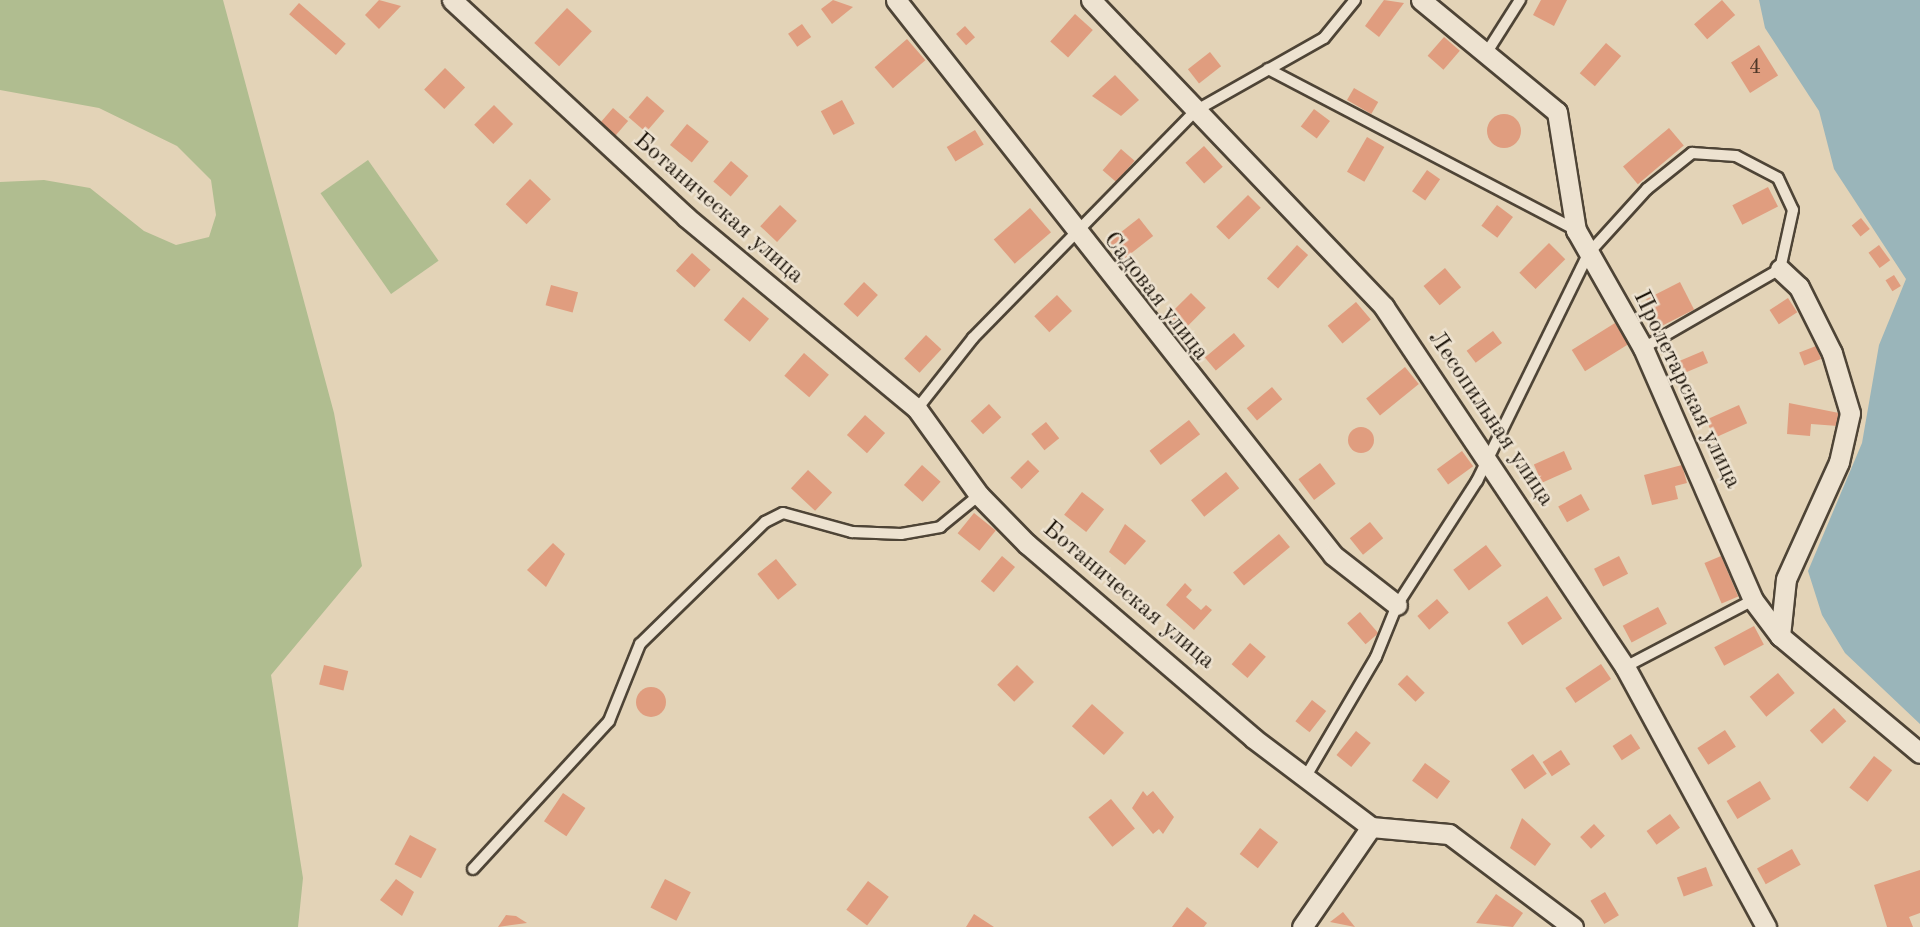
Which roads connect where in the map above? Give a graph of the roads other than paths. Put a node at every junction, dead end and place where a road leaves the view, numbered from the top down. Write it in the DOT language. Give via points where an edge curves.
graph roads {
  1 [pos="452,0"];
  2 [pos="895,0"];
  3 [pos="1091,0"];
  4 [pos="1355,0"];
  5 [pos="1421,0"];
  6 [pos="1520,0"];
  7 [pos="1487,52"];
  8 [pos="1268,69"];
  9 [pos="1195,111"];
  10 [pos="1576,230"];
  11 [pos="1076,236"];
  12 [pos="1588,254"];
  13 [pos="1780,269"];
  14 [pos="1643,348"];
  15 [pos="917,409"];
  16 [pos="1485,454"];
  17 [pos="979,495"];
  18 [pos="1753,600"];
  19 [pos="1397,605"];
  20 [pos="1780,636"];
  21 [pos="1625,667"];
  22 [pos="1920,753"];
  23 [pos="1304,780"];
  24 [pos="1371,827"];
  25 [pos="473,869"];
  26 [pos="1302,927"];
  27 [pos="1573,927"];
  28 [pos="1766,927"];
  1 -- 15 [label="street, Ботаническая улица" via="685,218"];
  2 -- 11 [label="street, Садовая улица"];
  3 -- 9 [label="street, Лесопильная улица"];
  4 -- 8 [label="lane" via="1324,38"];
  5 -- 7 [label="street, Пролетарская улица"];
  6 -- 7 [label="lane"];
  7 -- 10 [label="street, Пролетарская улица" via="1556,112"];
  8 -- 9 [label="lane"];
  8 -- 10 [label="lane"];
  9 -- 11 [label="lane"];
  9 -- 16 [label="street, Лесопильная улица" via="1384,307"];
  10 -- 12 [label="street, Пролетарская улица"];
  11 -- 15 [label="lane" via="973,338"];
  11 -- 19 [label="street, Садовая улица" via="1333,555"];
  12 -- 13 [label="lane" via="1647,189 1692,153 1736,156 1778,178 1793,210"];
  12 -- 14 [label="street, Пролетарская улица"];
  12 -- 16 [label="lane"];
  13 -- 14 [label="lane"];
  13 -- 20 [label="street" via="1799,287 1832,354 1850,413 1839,462 1786,579"];
  14 -- 18 [label="street, Пролетарская улица"];
  15 -- 17 [label="street, Ботаническая улица"];
  16 -- 19 [label="lane" via="1477,481"];
  16 -- 21 [label="street, Лесопильная улица"];
  17 -- 23 [label="street, Ботаническая улица" via="1104,614 1164,656"];
  17 -- 25 [label="lane" via="940,527 901,534 852,532 783,513 765,522 640,644 609,721"];
  18 -- 20 [label="street, Пролетарская улица"];
  18 -- 21 [label="lane"];
  19 -- 23 [label="lane" via="1376,657"];
  20 -- 22 [label="street, Пролетарская улица"];
  21 -- 28 [label="street, Лесопильная улица"];
  23 -- 24 [label="street, Ботаническая улица"];
  24 -- 26 [label="street"];
  24 -- 27 [label="street, Ботаническая улица" via="1449,834"];
}
